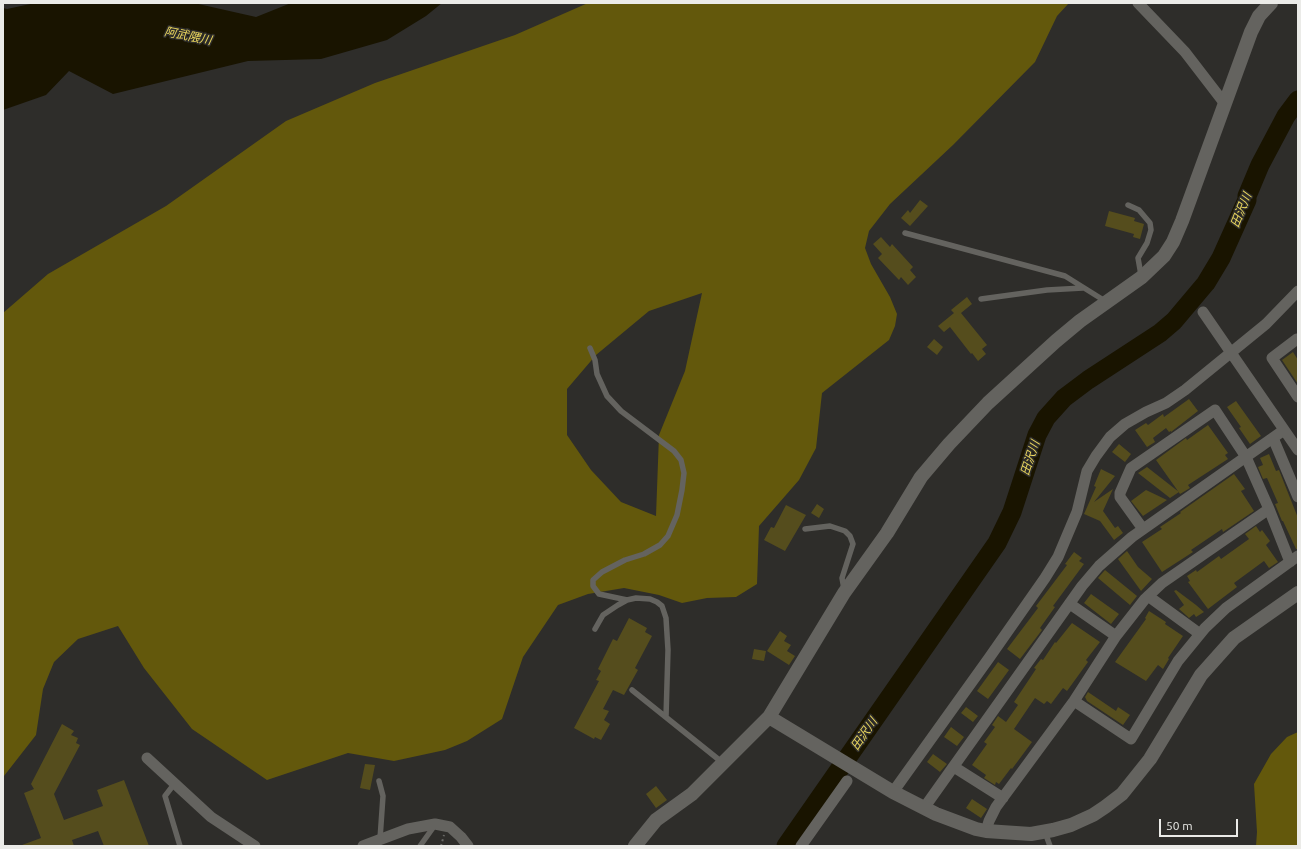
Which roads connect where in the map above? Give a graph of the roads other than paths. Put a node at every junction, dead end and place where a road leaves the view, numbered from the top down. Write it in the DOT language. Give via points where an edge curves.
graph roads {
  1 [pos="1138,3"];
  2 [pos="1272,3"];
  3 [pos="1225,104"];
  4 [pos="1128,204"];
  5 [pos="905,234"];
  6 [pos="1142,277"];
  7 [pos="1084,288"];
  8 [pos="1298,290"];
  9 [pos="981,299"];
  10 [pos="1107,302"];
  11 [pos="1202,312"];
  12 [pos="1298,338"];
  13 [pos="590,348"];
  14 [pos="1230,352"];
  15 [pos="1298,397"];
  16 [pos="1284,430"];
  17 [pos="1273,438"];
  18 [pos="1298,450"];
  19 [pos="1246,457"];
  20 [pos="1298,497"];
  21 [pos="1269,509"];
  22 [pos="805,529"];
  23 [pos="1143,529"];
  24 [pos="1294,559"];
  25 [pos="844,593"];
  26 [pos="1298,593"];
  27 [pos="1148,596"];
  28 [pos="627,600"];
  29 [pos="1070,604"];
  30 [pos="595,629"];
  31 [pos="1200,634"];
  32 [pos="1116,636"];
  33 [pos="632,690"];
  34 [pos="1074,701"];
  35 [pos="666,717"];
  36 [pos="769,717"];
  37 [pos="147,758"];
  38 [pos="724,763"];
  39 [pos="954,767"];
  40 [pos="847,780"];
  41 [pos="378,781"];
  42 [pos="175,783"];
  43 [pos="894,792"];
  44 [pos="1003,798"];
  45 [pos="924,808"];
  46 [pos="435,824"];
  47 [pos="986,830"];
  48 [pos="1045,832"];
  49 [pos="380,840"];
  50 [pos="180,846"];
  51 [pos="255,846"];
  52 [pos="363,846"];
  53 [pos="420,846"];
  54 [pos="468,846"];
  55 [pos="635,846"];
  56 [pos="801,846"];
  57 [pos="1050,846"];
  1 -- 3 [label="street" via="1185,52"];
  2 -- 3 [label="street" via="1259,16 1251,32"];
  3 -- 6 [label="street" via="1173,242 1164,256"];
  4 -- 6 [label="lane" via="1139,210 1150,223 1151,230 1147,243 1138,258"];
  5 -- 7 [label="lane" via="1065,276"];
  6 -- 10 [label="street"];
  7 -- 9 [label="lane"];
  7 -- 10 [label="lane"];
  8 -- 14 [label="street" via="1266,324"];
  10 -- 25 [label="street" via="1056,341 988,403 949,444 921,477"];
  11 -- 14 [label="street"];
  12 -- 15 [label="street" via="1272,358"];
  13 -- 28 [label="lane" via="597,374 607,396 621,411 674,451 681,460 684,473 677,514 668,536 660,545 602,572 593,580 593,586 599,594"];
  14 -- 16 [label="street"];
  14 -- 43 [label="street" via="1179,394 1126,424 1110,437 1087,471 1077,512 1058,557"];
  16 -- 17 [label="street"];
  16 -- 18 [label="street"];
  17 -- 19 [label="street"];
  17 -- 20 [label="street"];
  19 -- 21 [label="street"];
  19 -- 23 [label="street"];
  19 -- 23 [label="street" via="1215,410 1131,468 1120,497"];
  21 -- 24 [label="street"];
  21 -- 27 [label="street"];
  22 -- 25 [label="lane" via="830,526 845,531 850,536 853,544 842,578"];
  23 -- 29 [label="street" via="1099,566"];
  24 -- 31 [label="street" via="1226,608"];
  25 -- 36 [label="street"];
  26 -- 48 [label="street" via="1234,638 1201,675 1150,759 1122,794 1093,815 1071,825"];
  27 -- 31 [label="street"];
  27 -- 32 [label="street"];
  28 -- 30 [label="lane" via="603,615"];
  28 -- 35 [label="lane" via="643,598 657,602 662,606 666,618"];
  29 -- 32 [label="street"];
  29 -- 39 [label="street"];
  31 -- 34 [label="street" via="1178,662 1131,739"];
  32 -- 34 [label="street"];
  33 -- 35 [label="lane"];
  34 -- 44 [label="street"];
  35 -- 38 [label="lane"];
  36 -- 38 [label="street"];
  36 -- 43 [label="street"];
  37 -- 42 [label="street"];
  38 -- 55 [label="street" via="692,794 656,820"];
  39 -- 44 [label="street"];
  39 -- 45 [label="street"];
  40 -- 56 [label="street"];
  41 -- 49 [label="lane" via="383,796"];
  42 -- 50 [label="lane" via="165,796"];
  42 -- 51 [label="street" via="211,817"];
  43 -- 45 [label="street"];
  44 -- 47 [label="street"];
  45 -- 47 [label="street" via="963,824"];
  46 -- 49 [label="street"];
  46 -- 53 [label="lane"];
  46 -- 54 [label="street" via="450,827"];
  47 -- 48 [label="street" via="1031,834"];
  48 -- 57 [label="lane"];
  49 -- 52 [label="street"];
}
